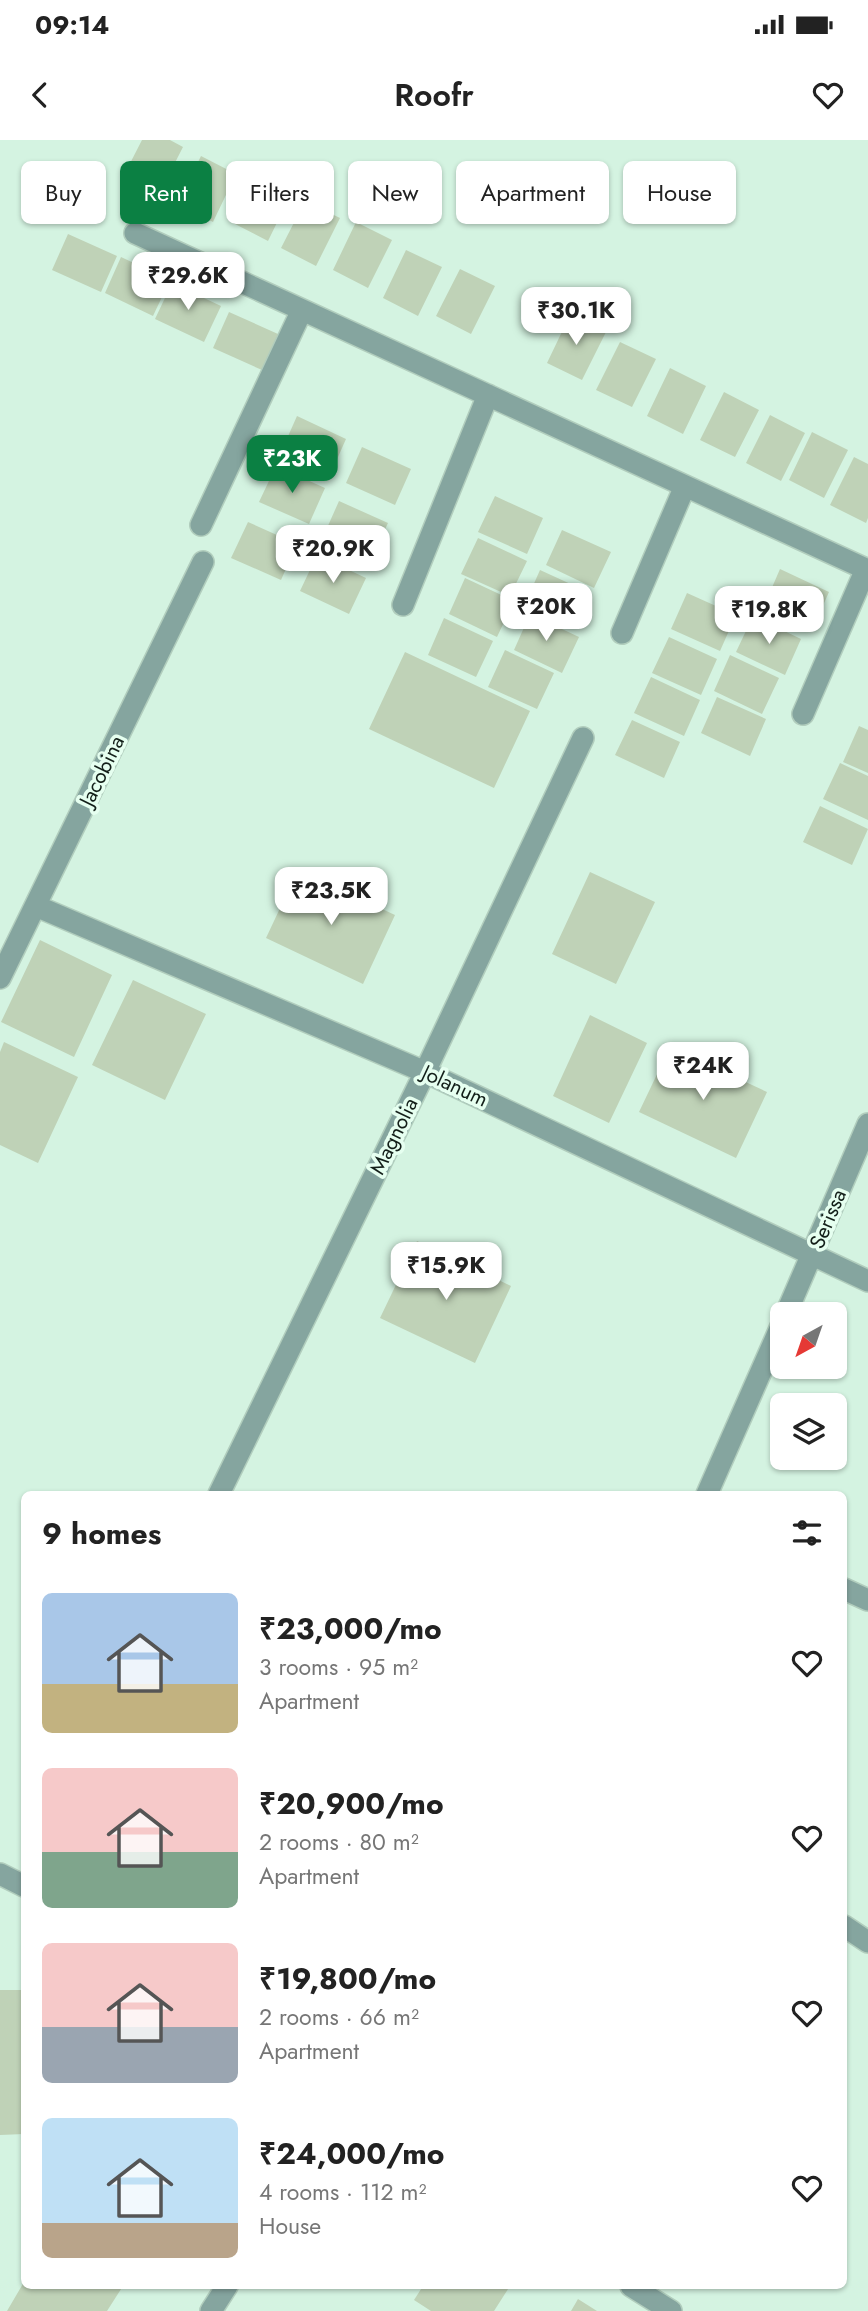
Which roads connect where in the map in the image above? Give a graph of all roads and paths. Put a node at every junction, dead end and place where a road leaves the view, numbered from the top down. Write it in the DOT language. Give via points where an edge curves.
graph roads {
  1 [pos="135,233"];
  2 [pos="302,310"];
  3 [pos="488,396"];
  4 [pos="685,486"];
  5 [pos="201,525"];
  6 [pos="202,562"];
  7 [pos="867,570"];
  8 [pos="403,605"];
  9 [pos="622,633"];
  10 [pos="803,714"];
  11 [pos="583,738"];
  12 [pos="36,906"];
  13 [pos="0,978"];
  14 [pos="425,1072"];
  15 [pos="868,1124"];
  16 [pos="813,1253"];
  17 [pos="868,1281"];
  18 [pos="791,1302"];
  19 [pos="770,1351"];
  20 [pos="220,1491"];
  21 [pos="708,1491"];
  22 [pos="847,1590"];
  23 [pos="868,1600"];
  24 [pos="0,1874"];
  25 [pos="21,1884"];
  26 [pos="847,1926"];
  27 [pos="847,1927"];
  28 [pos="868,1934"];
  29 [pos="868,1942"];
  30 [pos="225,2289"];
  31 [pos="636,2289"];
  32 [pos="211,2311"];
  33 [pos="671,2311"];
  1 -- 2 [label="lane"];
  2 -- 3 [label="lane"];
  2 -- 5 [label="lane"];
  3 -- 4 [label="lane"];
  3 -- 8 [label="lane"];
  4 -- 7 [label="lane"];
  4 -- 9 [label="lane"];
  6 -- 12 [label="lane, Jacobina"];
  7 -- 10 [label="lane"];
  11 -- 14 [label="lane, Magnolia"];
  12 -- 13 [label="lane, Jacobina"];
  12 -- 14 [label="lane, Jolanum"];
  14 -- 16 [label="lane, Jolanum"];
  14 -- 20 [label="lane, Magnolia"];
  15 -- 16 [label="lane, Serissa"];
  16 -- 17 [label="lane, Jolanum"];
  16 -- 18 [label="lane, Serissa"];
  19 -- 21 [label="lane"];
  22 -- 23 [label="lane"];
  24 -- 25 [label="lane"];
  26 -- 28 [label="lane"];
  27 -- 29 [label="lane"];
  30 -- 32 [label="lane"];
  31 -- 33 [label="lane"];
}
